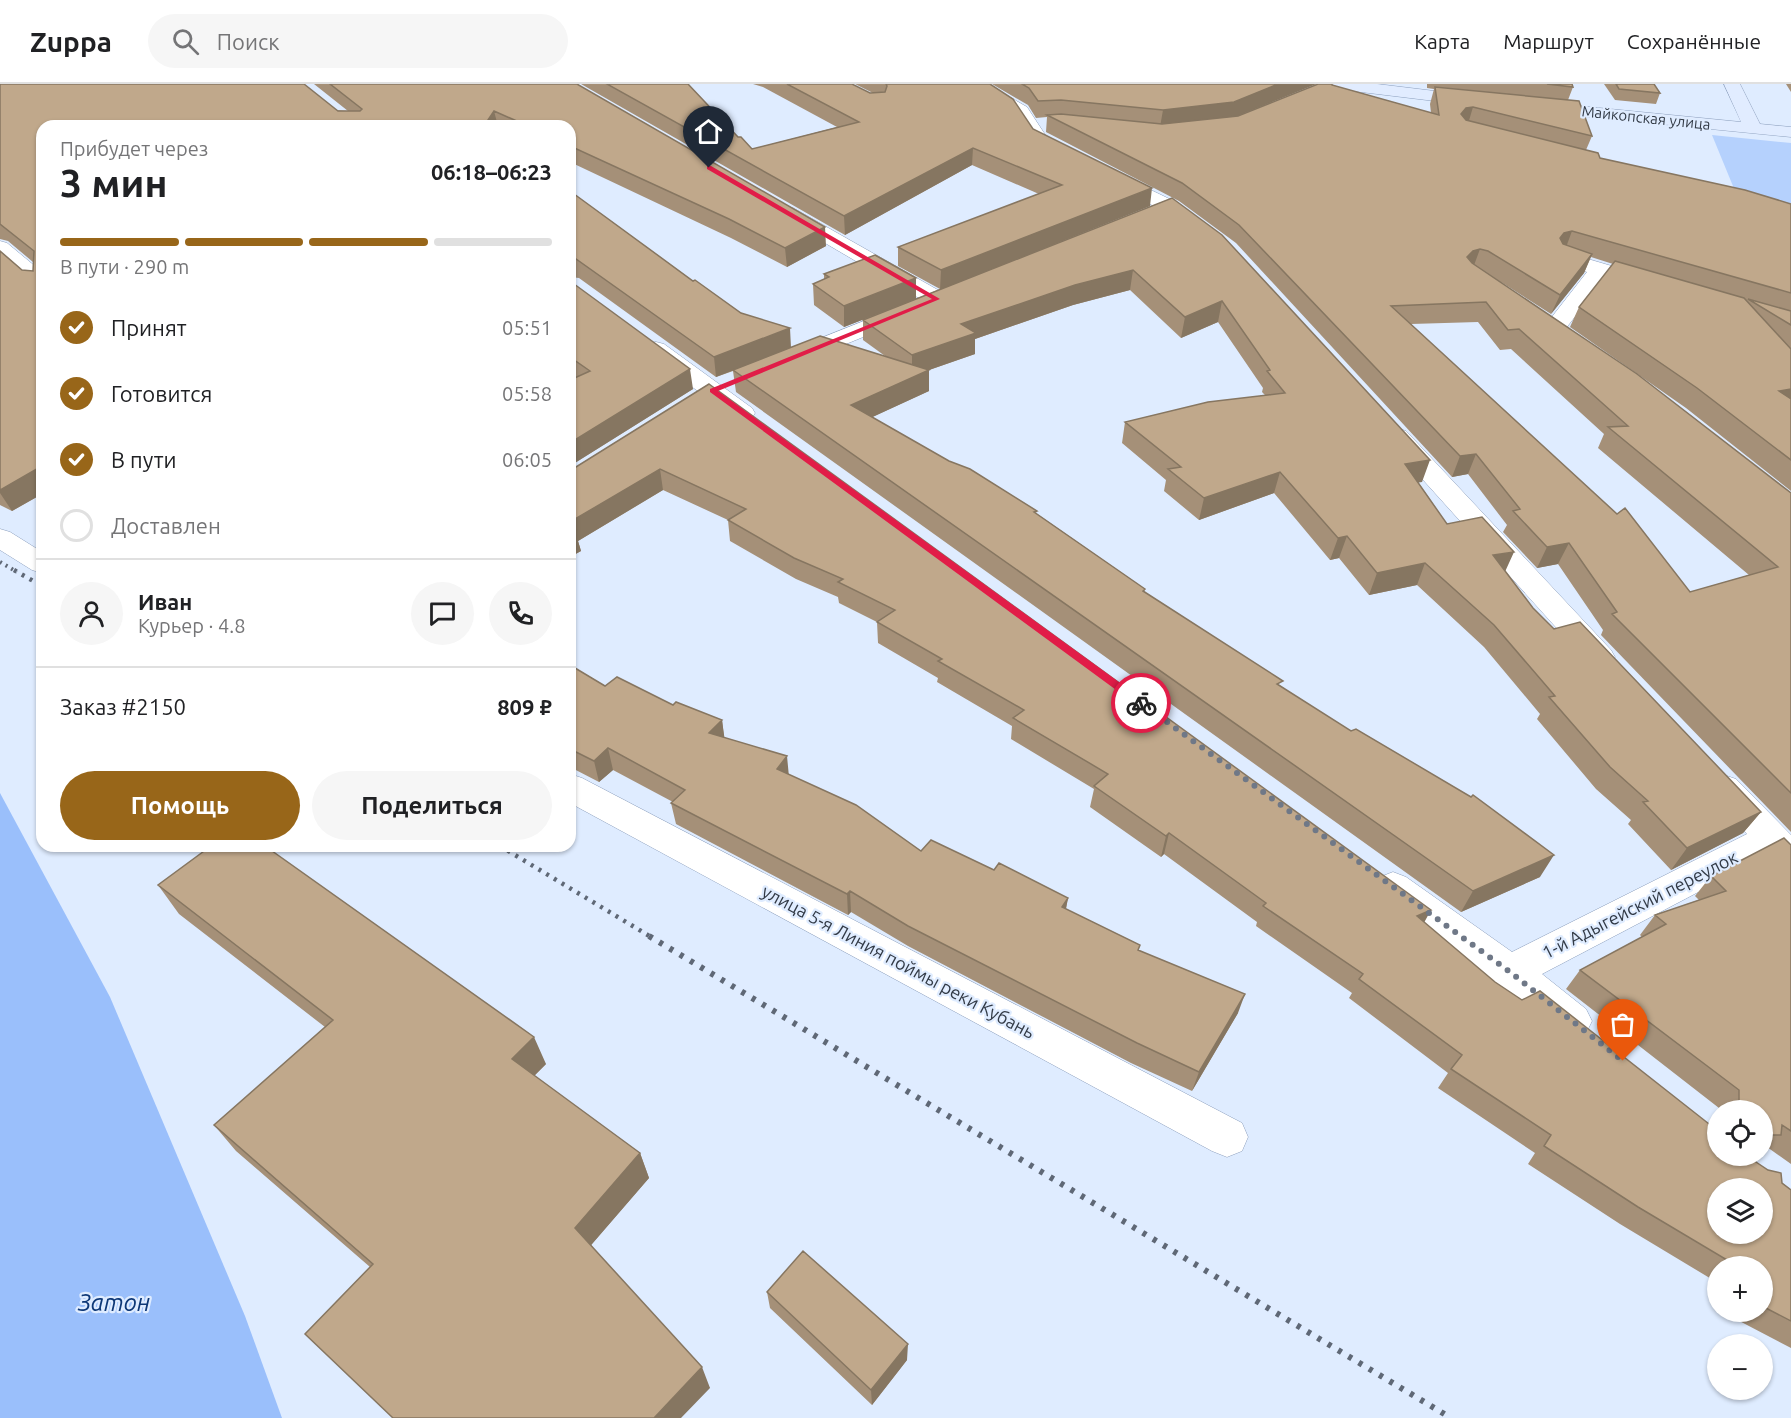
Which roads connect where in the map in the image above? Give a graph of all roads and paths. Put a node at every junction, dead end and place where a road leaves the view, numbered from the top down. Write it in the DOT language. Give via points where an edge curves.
graph roads {
  1 [pos="975,84"];
  2 [pos="1732,84"];
  3 [pos="1330,86"];
  4 [pos="1394,88"];
  5 [pos="1498,103"];
  6 [pos="1521,105"];
  7 [pos="1753,128"];
  8 [pos="1791,132"];
  9 [pos="771,203"];
  10 [pos="1217,242"];
  11 [pos="0,247"];
  12 [pos="1564,258"];
  13 [pos="1600,270"];
  14 [pos="36,278"];
  15 [pos="1667,289"];
  16 [pos="959,290"];
  17 [pos="937,299"];
  18 [pos="1535,314"];
  19 [pos="636,334"];
  20 [pos="776,364"];
  21 [pos="1379,416"];
  22 [pos="770,432"];
  23 [pos="0,538"];
  24 [pos="36,560"];
  25 [pos="1619,677"];
  26 [pos="1707,770"];
  27 [pos="576,790"];
  28 [pos="1781,848"];
  29 [pos="1366,867"];
  30 [pos="1510,972"];
  31 [pos="1595,1039"];
  32 [pos="1227,1137"];
  1 -- 10 [label="street" via="1041,125 1039,140"];
  2 -- 7 [label="street"];
  3 -- 4 [label="street"];
  4 -- 5 [label="street"];
  6 -- 7 [label="street, Майкопская улица"];
  7 -- 8 [label="street, Майкопская улица"];
  9 -- 17 [label="street"];
  11 -- 14 [label="street"];
  12 -- 13 [label="street"];
  13 -- 15 [label="street"];
  13 -- 18 [label="street" via="1564,334"];
  16 -- 17 [label="street"];
  17 -- 20 [label="street"];
  19 -- 22 [label="street"];
  21 -- 25 [label="street"];
  23 -- 24 [label="street"];
  26 -- 28 [label="street"];
  27 -- 32 [label="street, улица 5-я Линия поймы реки Кубань"];
  28 -- 30 [label="street, 1-й Адыгейский переулок"];
  29 -- 30 [label="street"];
  30 -- 31 [label="street"];
}
